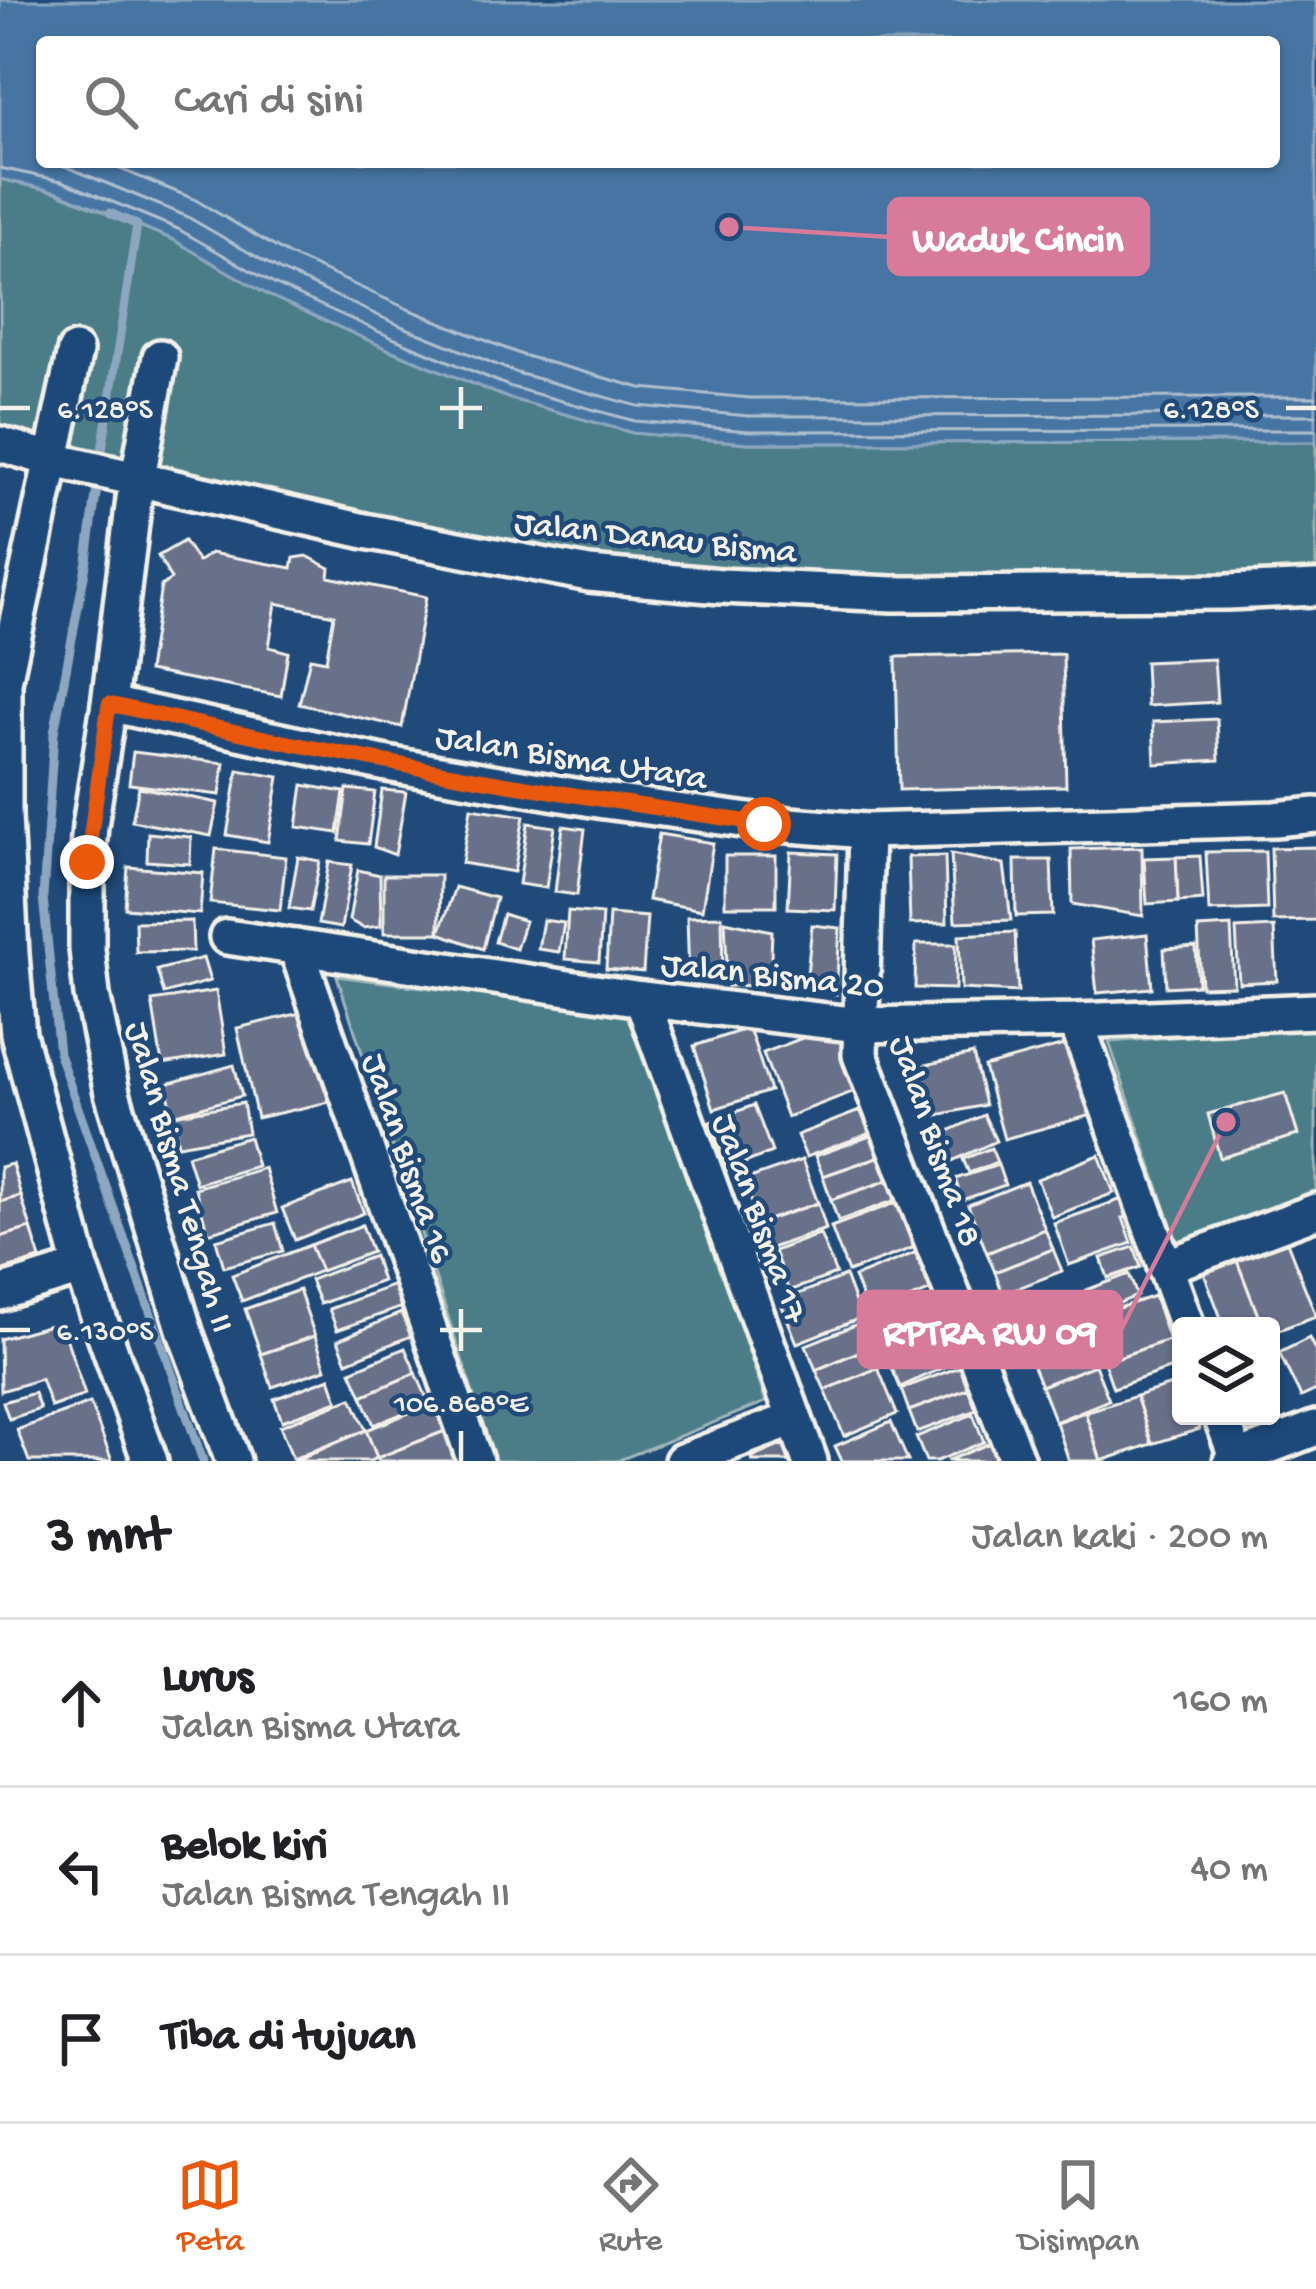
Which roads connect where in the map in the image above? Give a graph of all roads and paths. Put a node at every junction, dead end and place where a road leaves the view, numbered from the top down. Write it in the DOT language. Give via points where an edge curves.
graph roads {
  1 [pos="75,351"];
  2 [pos="160,357"];
  3 [pos="0,444"];
  4 [pos="66,463"];
  5 [pos="127,475"];
  6 [pos="1316,588"];
  7 [pos="2,682"];
  8 [pos="109,704"];
  9 [pos="1316,815"];
  10 [pos="866,831"];
  11 [pos="227,937"];
  12 [pos="296,947"];
  13 [pos="642,998"];
  14 [pos="1316,1010"];
  15 [pos="1076,1021"];
  16 [pos="860,1025"];
  17 [pos="9,1037"];
  18 [pos="1316,1211"];
  19 [pos="1166,1267"];
  20 [pos="81,1268"];
  21 [pos="0,1293"];
  22 [pos="1184,1317"];
  23 [pos="794,1419"];
  24 [pos="1224,1425"];
  25 [pos="1316,1428"];
  26 [pos="1234,1460"];
  27 [pos="150,1461"];
  28 [pos="233,1461"];
  29 [pos="476,1461"];
  30 [pos="682,1461"];
  31 [pos="810,1461"];
  32 [pos="1017,1461"];
  1 -- 4 [label="street"];
  2 -- 5 [label="street, Jalan Bisma Tengah II"];
  3 -- 4 [label="street, Jalan Danau Bisma"];
  4 -- 5 [label="street, Jalan Danau Bisma"];
  4 -- 7 [label="street"];
  5 -- 6 [label="street, Jalan Danau Bisma" via="365,531 611,576 893,594"];
  5 -- 8 [label="street, Jalan Bisma Tengah II"];
  7 -- 17 [label="street"];
  8 -- 10 [label="street, Jalan Bisma Utara" via="604,801"];
  8 -- 28 [label="street, Jalan Bisma Tengah II" via="87,862 92,995 146,1207"];
  9 -- 10 [label="street, Jalan Bisma Utara"];
  10 -- 16 [label="street, Jalan Bisma 18"];
  11 -- 12 [label="street, Jalan Bisma 20"];
  12 -- 13 [label="street, Jalan Bisma 20"];
  12 -- 29 [label="street, Jalan Bisma 16"];
  13 -- 16 [label="street, Jalan Bisma 20"];
  13 -- 23 [label="street, Jalan Bisma 17"];
  14 -- 15 [label="street, Jalan Bisma 20"];
  15 -- 16 [label="street, Jalan Bisma 20"];
  15 -- 19 [label="street"];
  16 -- 32 [label="street, Jalan Bisma 18" via="860,1055"];
  17 -- 20 [label="street"];
  18 -- 19 [label="street"];
  19 -- 22 [label="street"];
  20 -- 21 [label="street"];
  20 -- 27 [label="street"];
  23 -- 30 [label="street"];
  23 -- 31 [label="street, Jalan Bisma 17"];
  24 -- 26 [label="street"];
  25 -- 26 [label="street"];
}
